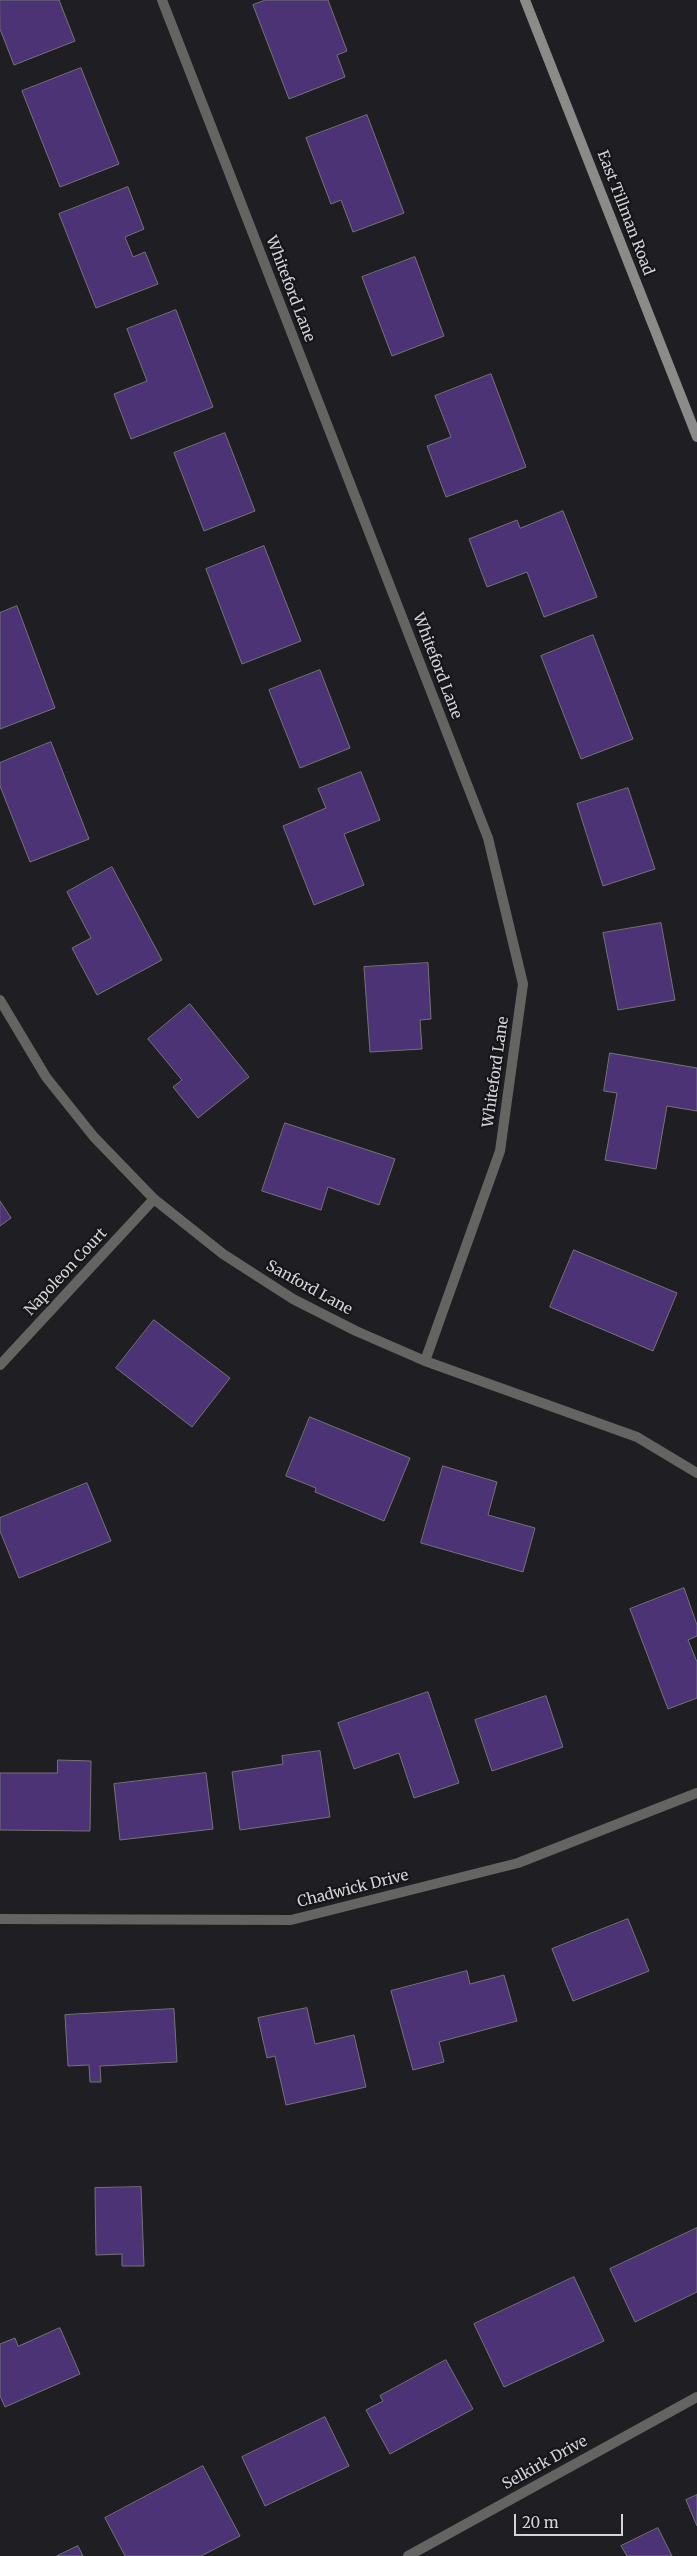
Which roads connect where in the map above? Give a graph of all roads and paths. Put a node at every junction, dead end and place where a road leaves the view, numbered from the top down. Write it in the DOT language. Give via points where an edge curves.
graph roads {
  1 [pos="162,0"];
  2 [pos="525,0"];
  3 [pos="697,437"];
  4 [pos="0,1000"];
  5 [pos="154,1199"];
  6 [pos="425,1360"];
  7 [pos="0,1365"];
  8 [pos="697,1473"];
  9 [pos="697,1793"];
  10 [pos="0,1919"];
  11 [pos="697,2397"];
  12 [pos="408,2556"];
  1 -- 6 [label="street, Whiteford Lane" via="488,838 523,984 500,1151"];
  2 -- 3 [label="main road, East Tillman Road"];
  4 -- 5 [label="street, Sanford Lane" via="46,1078 94,1137"];
  5 -- 6 [label="street, Sanford Lane" via="223,1254 293,1299 356,1331"];
  5 -- 7 [label="street, Napoleon Court"];
  6 -- 8 [label="street, Sanford Lane" via="637,1437"];
  9 -- 10 [label="street, Chadwick Drive" via="518,1863 291,1920"];
  11 -- 12 [label="street, Selkirk Drive"];
}
